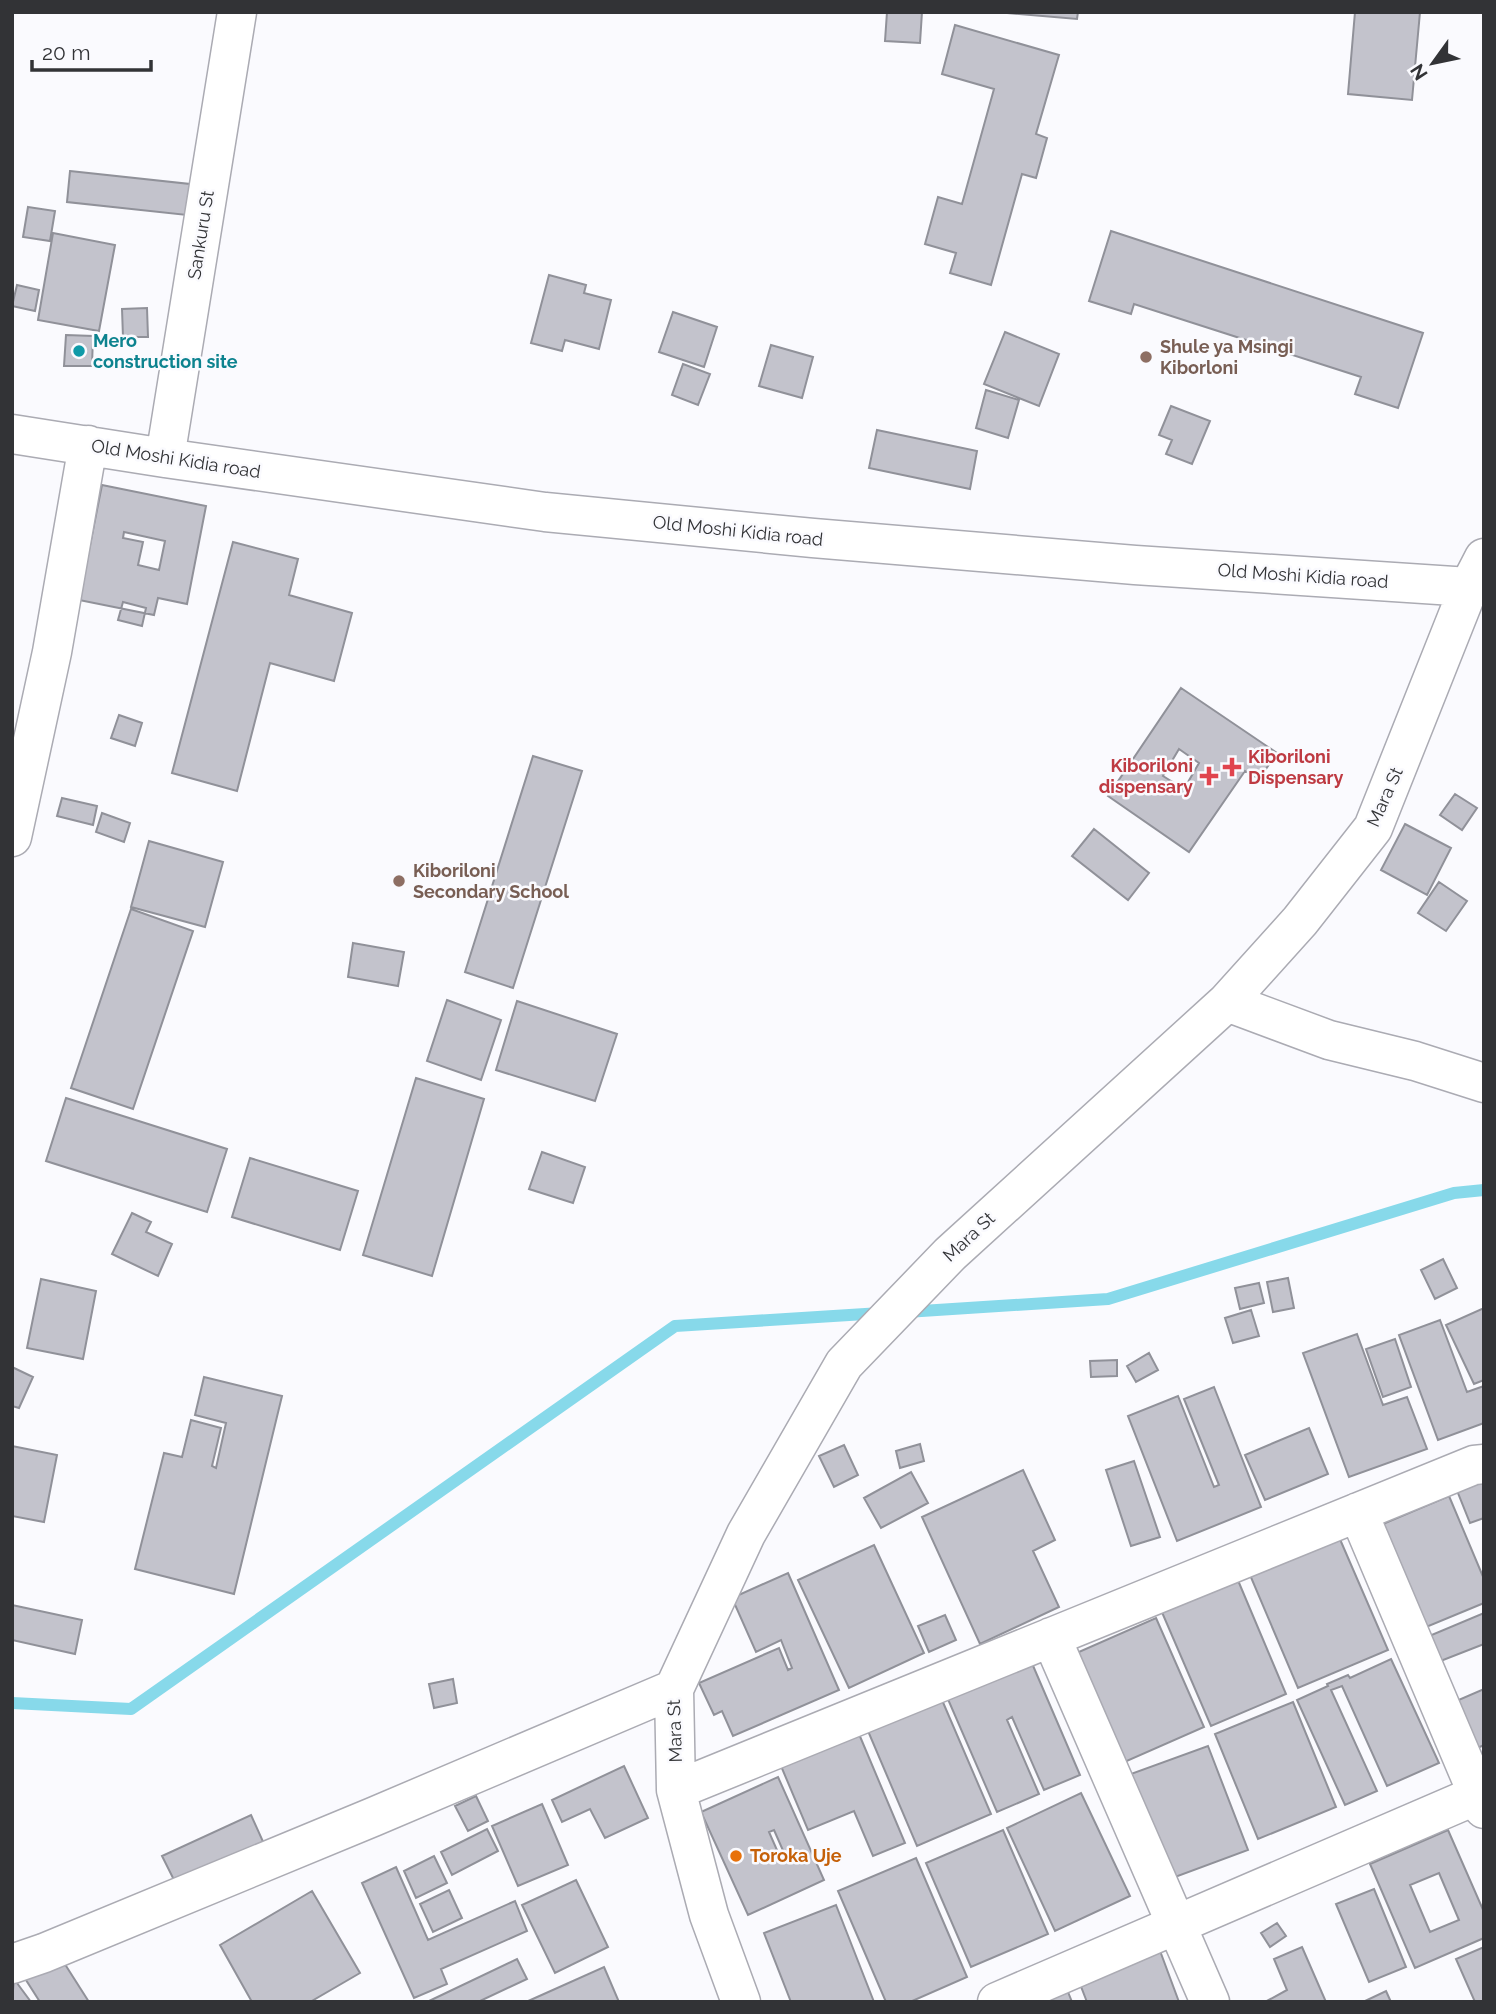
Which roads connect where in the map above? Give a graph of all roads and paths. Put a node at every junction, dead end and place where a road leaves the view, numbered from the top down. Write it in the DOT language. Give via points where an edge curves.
graph roads {
  1 [pos="237,12"];
  2 [pos="12,434"];
  3 [pos="88,445"];
  4 [pos="165,458"];
  5 [pos="1476,573"];
  6 [pos="12,837"];
  7 [pos="1227,1002"];
  8 [pos="1484,1083"];
  9 [pos="1484,1464"];
  10 [pos="1359,1513"];
  11 [pos="1051,1637"];
  12 [pos="674,1689"];
  13 [pos="676,1790"];
  14 [pos="1482,1799"];
  15 [pos="1176,1924"];
  16 [pos="12,1964"];
  17 [pos="741,2002"];
  18 [pos="997,2002"];
  19 [pos="1210,2002"];
  1 -- 4 [label="street, Sankuru St"];
  2 -- 3 [label="street, Old Moshi Kidia road"];
  3 -- 4 [label="street, Old Moshi Kidia road"];
  3 -- 6 [label="street" via="52,652"];
  4 -- 5 [label="street, Old Moshi Kidia road" via="545,512 679,525 1135,565"];
  5 -- 7 [label="street, Mara St" via="1373,828"];
  7 -- 8 [label="street" via="1329,1040"];
  7 -- 12 [label="street, Mara St" via="960,1245 844,1364 747,1534"];
  9 -- 10 [label="street"];
  10 -- 11 [label="street"];
  10 -- 14 [label="street"];
  11 -- 13 [label="street"];
  11 -- 15 [label="street"];
  12 -- 13 [label="street, Mara St"];
  12 -- 16 [label="street"];
  13 -- 17 [label="street, Mara St" via="709,1914"];
  14 -- 15 [label="street"];
  15 -- 18 [label="street"];
  15 -- 19 [label="street"];
}
